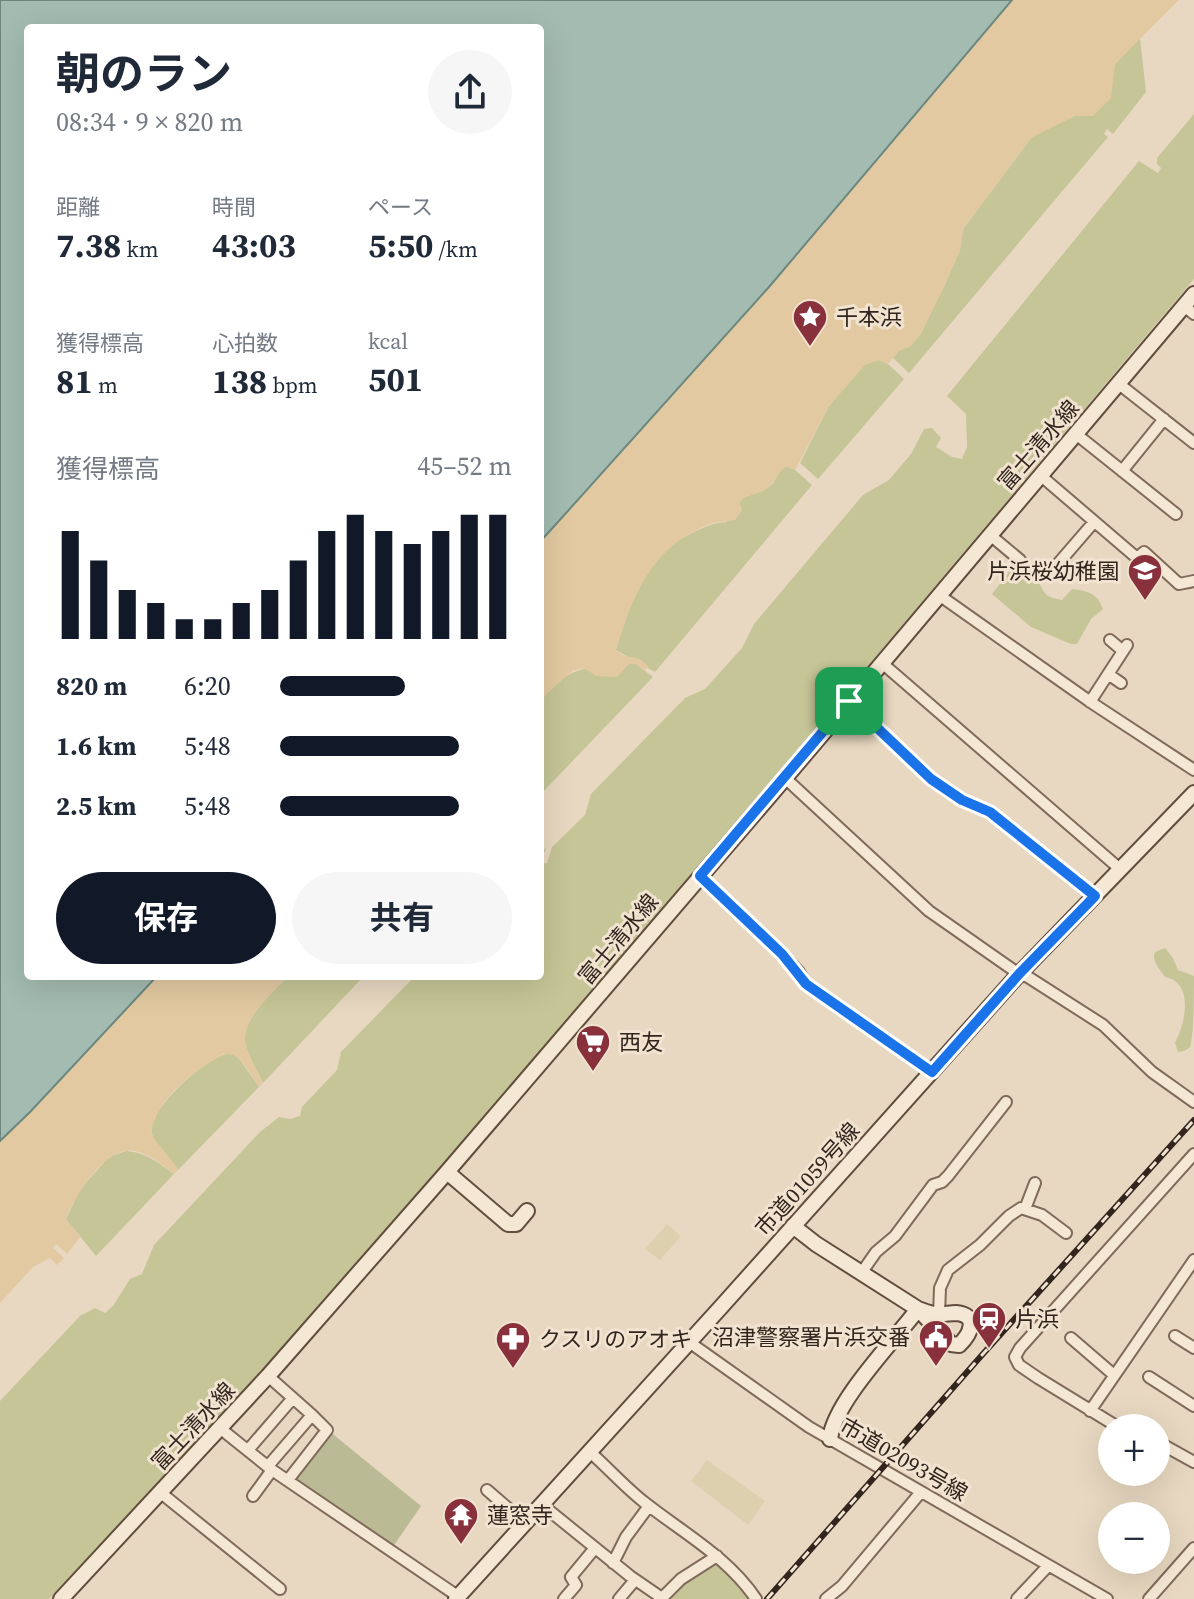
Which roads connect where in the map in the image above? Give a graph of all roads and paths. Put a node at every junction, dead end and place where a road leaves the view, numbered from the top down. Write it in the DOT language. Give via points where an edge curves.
graph roads {
  1 [pos="1191,305"];
  2 [pos="1119,384"];
  3 [pos="1164,419"];
  4 [pos="1076,434"];
  5 [pos="1194,443"];
  6 [pos="1122,471"];
  7 [pos="1040,475"];
  8 [pos="1176,514"];
  9 [pos="1094,522"];
  10 [pos="990,535"];
  11 [pos="1020,560"];
  12 [pos="1056,566"];
  13 [pos="1194,581"];
  14 [pos="939,595"];
  15 [pos="1110,640"];
  16 [pos="882,663"];
  17 [pos="1108,674"];
  18 [pos="1121,683"];
  19 [pos="849,701"];
  20 [pos="1090,702"];
  21 [pos="1194,770"];
  22 [pos="785,778"];
  23 [pos="1194,793"];
  24 [pos="1120,869"];
  25 [pos="700,876"];
  26 [pos="1095,896"];
  27 [pos="1019,974"];
  28 [pos="932,1072"];
  29 [pos="1006,1102"];
  30 [pos="1194,1102"];
  31 [pos="1194,1154"];
  32 [pos="447,1172"];
  33 [pos="1035,1183"];
  34 [pos="1025,1209"];
  35 [pos="527,1211"];
  36 [pos="793,1226"];
  37 [pos="1066,1233"];
  38 [pos="1194,1260"];
  39 [pos="862,1272"];
  40 [pos="918,1309"];
  41 [pos="939,1314"];
  42 [pos="1175,1336"];
  43 [pos="1071,1338"];
  44 [pos="689,1342"];
  45 [pos="1194,1348"];
  46 [pos="1114,1375"];
  47 [pos="268,1376"];
  48 [pos="1149,1377"];
  49 [pos="293,1398"];
  50 [pos="1194,1406"];
  51 [pos="1090,1411"];
  52 [pos="312,1415"];
  53 [pos="1098,1416"];
  54 [pos="222,1428"];
  55 [pos="825,1437"];
  56 [pos="1194,1446"];
  57 [pos="1170,1449"];
  58 [pos="248,1450"];
  59 [pos="590,1452"];
  60 [pos="1191,1460"];
  61 [pos="270,1468"];
  62 [pos="288,1480"];
  63 [pos="487,1490"];
  64 [pos="921,1492"];
  65 [pos="161,1493"];
  66 [pos="253,1496"];
  67 [pos="541,1504"];
  68 [pos="649,1506"];
  69 [pos="525,1523"];
  70 [pos="595,1548"];
  71 [pos="1194,1548"];
  72 [pos="717,1556"];
  73 [pos="613,1563"];
  74 [pos="1048,1566"];
  75 [pos="635,1580"];
  76 [pos="280,1589"];
  77 [pos="458,1598"];
  78 [pos="662,1598"];
  79 [pos="61,1599"];
  80 [pos="564,1599"];
  81 [pos="619,1599"];
  82 [pos="756,1599"];
  83 [pos="826,1599"];
  84 [pos="1017,1599"];
  85 [pos="1107,1599"];
  86 [pos="1149,1599"];
  1 -- 2 [label="main road, 富士清水線"];
  2 -- 3 [label="street"];
  2 -- 4 [label="main road, 富士清水線"];
  3 -- 5 [label="street"];
  3 -- 6 [label="street"];
  4 -- 6 [label="street"];
  4 -- 7 [label="main road, 富士清水線"];
  6 -- 8 [label="street"];
  7 -- 9 [label="street"];
  7 -- 10 [label="main road, 富士清水線"];
  9 -- 12 [label="street"];
  9 -- 13 [label="street" via="1137,558 1144,552 1179,584"];
  10 -- 11 [label="street"];
  10 -- 14 [label="main road, 富士清水線"];
  14 -- 16 [label="main road, 富士清水線"];
  14 -- 20 [label="street"];
  15 -- 17 [label="street" via="1125,648"];
  16 -- 19 [label="main road, 富士清水線"];
  16 -- 24 [label="street"];
  17 -- 18 [label="street"];
  17 -- 20 [label="street"];
  19 -- 22 [label="main road, 富士清水線"];
  19 -- 26 [label="street" via="931,779 990,812"];
  20 -- 21 [label="street"];
  22 -- 25 [label="main road, 富士清水線"];
  22 -- 27 [label="street" via="929,911"];
  23 -- 24 [label="main road, 市道01059号線"];
  24 -- 26 [label="main road, 市道01059号線"];
  25 -- 28 [label="street" via="806,984"];
  25 -- 32 [label="main road, 富士清水線"];
  26 -- 27 [label="main road, 市道01059号線"];
  27 -- 28 [label="main road, 市道01059号線"];
  27 -- 30 [label="street" via="1103,1025 1152,1072"];
  28 -- 36 [label="main road, 市道01059号線"];
  29 -- 39 [label="street"];
  31 -- 51 [label="street" via="1017,1352 1019,1365"];
  32 -- 35 [label="main road" via="508,1224 516,1224"];
  32 -- 47 [label="main road, 富士清水線"];
  33 -- 34 [label="street"];
  34 -- 37 [label="street"];
  34 -- 41 [label="street" via="1009,1216 948,1270 940,1288"];
  36 -- 39 [label="main road"];
  36 -- 44 [label="main road, 市道01059号線"];
  38 -- 46 [label="street"];
  39 -- 40 [label="main road"];
  40 -- 41 [label="main road"];
  40 -- 41 [label="main road" via="948,1342 959,1345 972,1328 969,1320 962,1314"];
  40 -- 55 [label="main road" via="850,1394"];
  42 -- 45 [label="street"];
  43 -- 46 [label="street"];
  44 -- 55 [label="street, 市道02093号線"];
  44 -- 59 [label="main road, 市道01059号線"];
  46 -- 51 [label="street"];
  47 -- 49 [label="street"];
  47 -- 54 [label="main road, 富士清水線"];
  48 -- 50 [label="street"];
  49 -- 52 [label="street"];
  49 -- 58 [label="street"];
  51 -- 53 [label="street"];
  52 -- 61 [label="street"];
  52 -- 62 [label="street" via="327,1430"];
  54 -- 58 [label="street"];
  54 -- 65 [label="main road, 富士清水線"];
  55 -- 64 [label="street, 市道02093号線"];
  56 -- 60 [label="street"];
  57 -- 60 [label="street"];
  58 -- 61 [label="street"];
  59 -- 67 [label="main road, 市道01059号線"];
  59 -- 68 [label="street"];
  61 -- 62 [label="street"];
  61 -- 66 [label="street"];
  62 -- 77 [label="street"];
  63 -- 69 [label="street"];
  64 -- 74 [label="street, 市道02093号線"];
  64 -- 83 [label="street"];
  65 -- 76 [label="street"];
  65 -- 79 [label="main road, 富士清水線"];
  67 -- 69 [label="main road, 市道01059号線"];
  67 -- 70 [label="street"];
  68 -- 72 [label="street"];
  68 -- 73 [label="street"];
  69 -- 77 [label="main road, 市道01059号線"];
  70 -- 73 [label="street"];
  70 -- 80 [label="street" via="571,1577 576,1585"];
  71 -- 86 [label="street"];
  72 -- 78 [label="street"];
  72 -- 82 [label="street"];
  73 -- 75 [label="street"];
  74 -- 84 [label="street"];
  74 -- 85 [label="street, 市道02093号線"];
  75 -- 78 [label="street"];
  75 -- 81 [label="street"];
}
